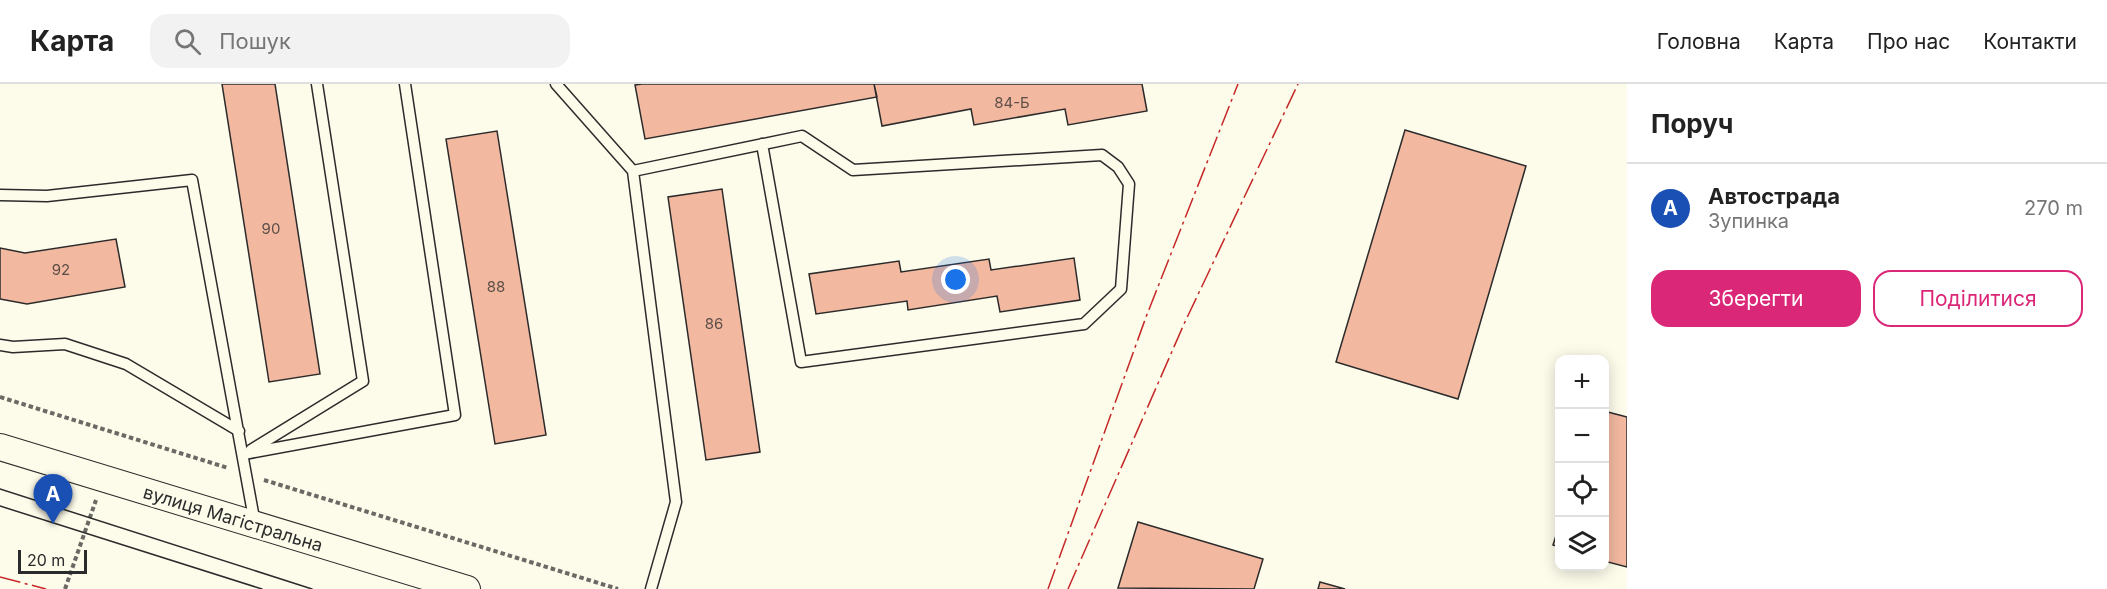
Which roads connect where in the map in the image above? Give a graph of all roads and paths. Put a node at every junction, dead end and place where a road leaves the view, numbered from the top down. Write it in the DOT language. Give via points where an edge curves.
graph roads {
  1 [pos="317,84"];
  2 [pos="405,84"];
  3 [pos="556,84"];
  4 [pos="762,144"];
  5 [pos="633,171"];
  6 [pos="0,195"];
  7 [pos="0,345"];
  8 [pos="0,397"];
  9 [pos="239,431"];
  10 [pos="0,447"];
  11 [pos="244,454"];
  12 [pos="247,474"];
  13 [pos="103,479"];
  14 [pos="256,525"];
  15 [pos="65,589"];
  16 [pos="466,589"];
  17 [pos="618,589"];
  18 [pos="651,589"];
  1 -- 11 [label="lane" via="363,381"];
  2 -- 11 [label="lane" via="455,415"];
  3 -- 5 [label="lane"];
  4 -- 4 [label="lane" via="802,136 853,170 1102,155 1118,166 1129,184 1121,289 1084,324 801,362"];
  4 -- 5 [label="lane"];
  5 -- 18 [label="lane" via="676,502"];
  6 -- 9 [label="lane" via="47,196 192,180"];
  7 -- 9 [label="lane" via="65,344 126,364"];
  8 -- 12 [label="path"];
  9 -- 11 [label="lane"];
  10 -- 13 [label="street, вулиця Магістральна"];
  11 -- 12 [label="lane"];
  12 -- 14 [label="lane"];
  12 -- 17 [label="path"];
  13 -- 14 [label="street, вулиця Магістральна"];
  13 -- 15 [label="path"];
  14 -- 16 [label="street, вулиця Магістральна"];
}
